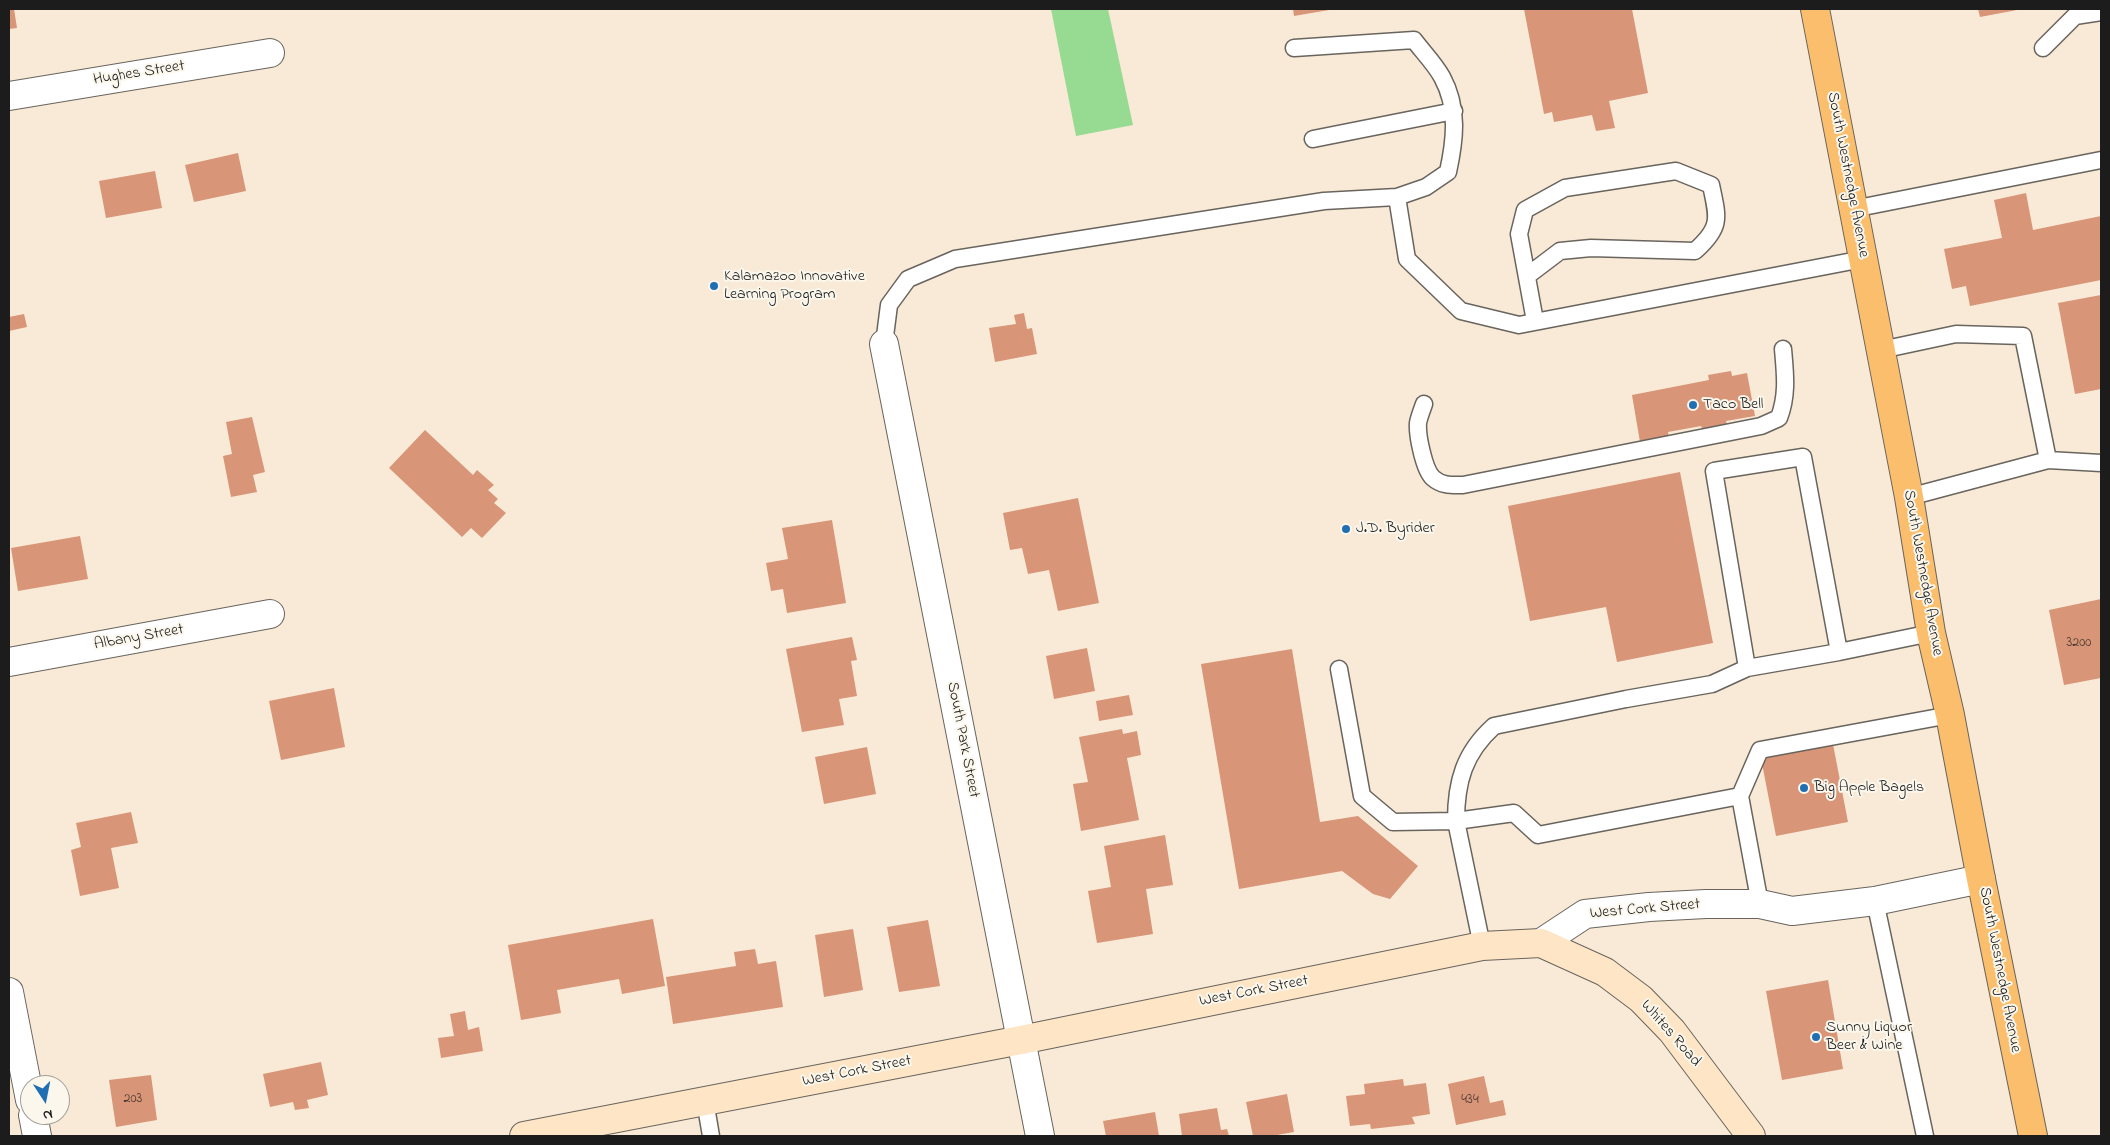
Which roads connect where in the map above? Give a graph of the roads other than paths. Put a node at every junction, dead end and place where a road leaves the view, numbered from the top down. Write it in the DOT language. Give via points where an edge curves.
graph roads {
  1 [pos="1815,9"];
  2 [pos="2101,12"];
  3 [pos="1294,48"];
  4 [pos="2043,48"];
  5 [pos="270,53"];
  6 [pos="9,96"];
  7 [pos="1454,111"];
  8 [pos="1312,139"];
  9 [pos="2101,160"];
  10 [pos="1397,197"];
  11 [pos="1853,209"];
  12 [pos="1863,259"];
  13 [pos="1527,276"];
  14 [pos="1535,321"];
  15 [pos="884,344"];
  16 [pos="1783,349"];
  17 [pos="1882,350"];
  18 [pos="1424,404"];
  19 [pos="2048,460"];
  20 [pos="2101,463"];
  21 [pos="1909,497"];
  22 [pos="270,614"];
  23 [pos="1931,633"];
  24 [pos="1839,652"];
  25 [pos="9,662"];
  26 [pos="1747,668"];
  27 [pos="1339,670"];
  28 [pos="1950,715"];
  29 [pos="1740,796"];
  30 [pos="1456,821"];
  31 [pos="1981,879"];
  32 [pos="1875,901"];
  33 [pos="1760,904"];
  34 [pos="1541,943"];
  35 [pos="1482,946"];
  36 [pos="9,992"];
  37 [pos="1021,1040"];
  38 [pos="25,1075"];
  39 [pos="705,1101"];
  40 [pos="580,1131"];
  41 [pos="524,1136"];
  42 [pos="711,1136"];
  43 [pos="1040,1136"];
  44 [pos="1750,1136"];
  45 [pos="1925,1136"];
  46 [pos="2033,1136"];
  1 -- 11 [label="main road, South Westnedge Avenue"];
  2 -- 4 [label="lane" via="2075,16"];
  3 -- 7 [label="lane" via="1414,40 1443,77"];
  5 -- 6 [label="street, Hughes Street"];
  7 -- 8 [label="lane"];
  7 -- 10 [label="lane" via="1455,140 1448,172 1426,187"];
  9 -- 11 [label="lane"];
  10 -- 14 [label="lane" via="1407,259 1461,311 1519,325"];
  10 -- 15 [label="lane" via="1324,200 955,258 908,279 888,305"];
  11 -- 12 [label="main road, South Westnedge Avenue"];
  12 -- 14 [label="lane"];
  12 -- 17 [label="main road, South Westnedge Avenue"];
  13 -- 13 [label="lane" via="1519,234 1525,210 1565,188 1676,170 1711,185 1718,220 1708,240 1695,251 1591,248 1560,251"];
  13 -- 14 [label="lane"];
  15 -- 37 [label="street, South Park Street"];
  16 -- 18 [label="lane" via="1784,404 1779,418 1761,426 1463,485 1447,486 1434,479 1427,470 1418,421"];
  17 -- 19 [label="lane" via="1956,334 2023,336"];
  17 -- 21 [label="main road, South Westnedge Avenue"];
  19 -- 20 [label="lane"];
  19 -- 21 [label="lane"];
  21 -- 23 [label="main road, South Westnedge Avenue"];
  22 -- 25 [label="street, Albany Street"];
  23 -- 24 [label="lane"];
  23 -- 28 [label="main road, South Westnedge Avenue"];
  24 -- 26 [label="lane"];
  24 -- 26 [label="lane" via="1803,457 1714,471"];
  26 -- 30 [label="lane" via="1712,684 1494,726 1479,739 1467,762 1460,781"];
  27 -- 30 [label="lane" via="1362,796 1394,822"];
  28 -- 29 [label="lane" via="1760,750"];
  28 -- 31 [label="main road, South Westnedge Avenue"];
  29 -- 30 [label="lane" via="1538,836 1514,813"];
  29 -- 33 [label="lane"];
  30 -- 35 [label="lane"];
  31 -- 32 [label="street, West Cork Street"];
  31 -- 46 [label="main road, South Westnedge Avenue"];
  32 -- 33 [label="street, West Cork Street" via="1792,911"];
  32 -- 45 [label="lane"];
  33 -- 34 [label="street, West Cork Street" via="1649,907 1585,914"];
  34 -- 35 [label="street, West Cork Street"];
  34 -- 44 [label="street, Whites Road" via="1605,972 1641,999 1672,1031"];
  35 -- 37 [label="street, West Cork Street"];
  36 -- 38 [label="street"];
  37 -- 39 [label="street, West Cork Street"];
  37 -- 43 [label="street, South Park Street"];
  39 -- 40 [label="street, West Cork Street"];
  39 -- 42 [label="lane"];
  40 -- 41 [label="street, West Cork Street"];
}
